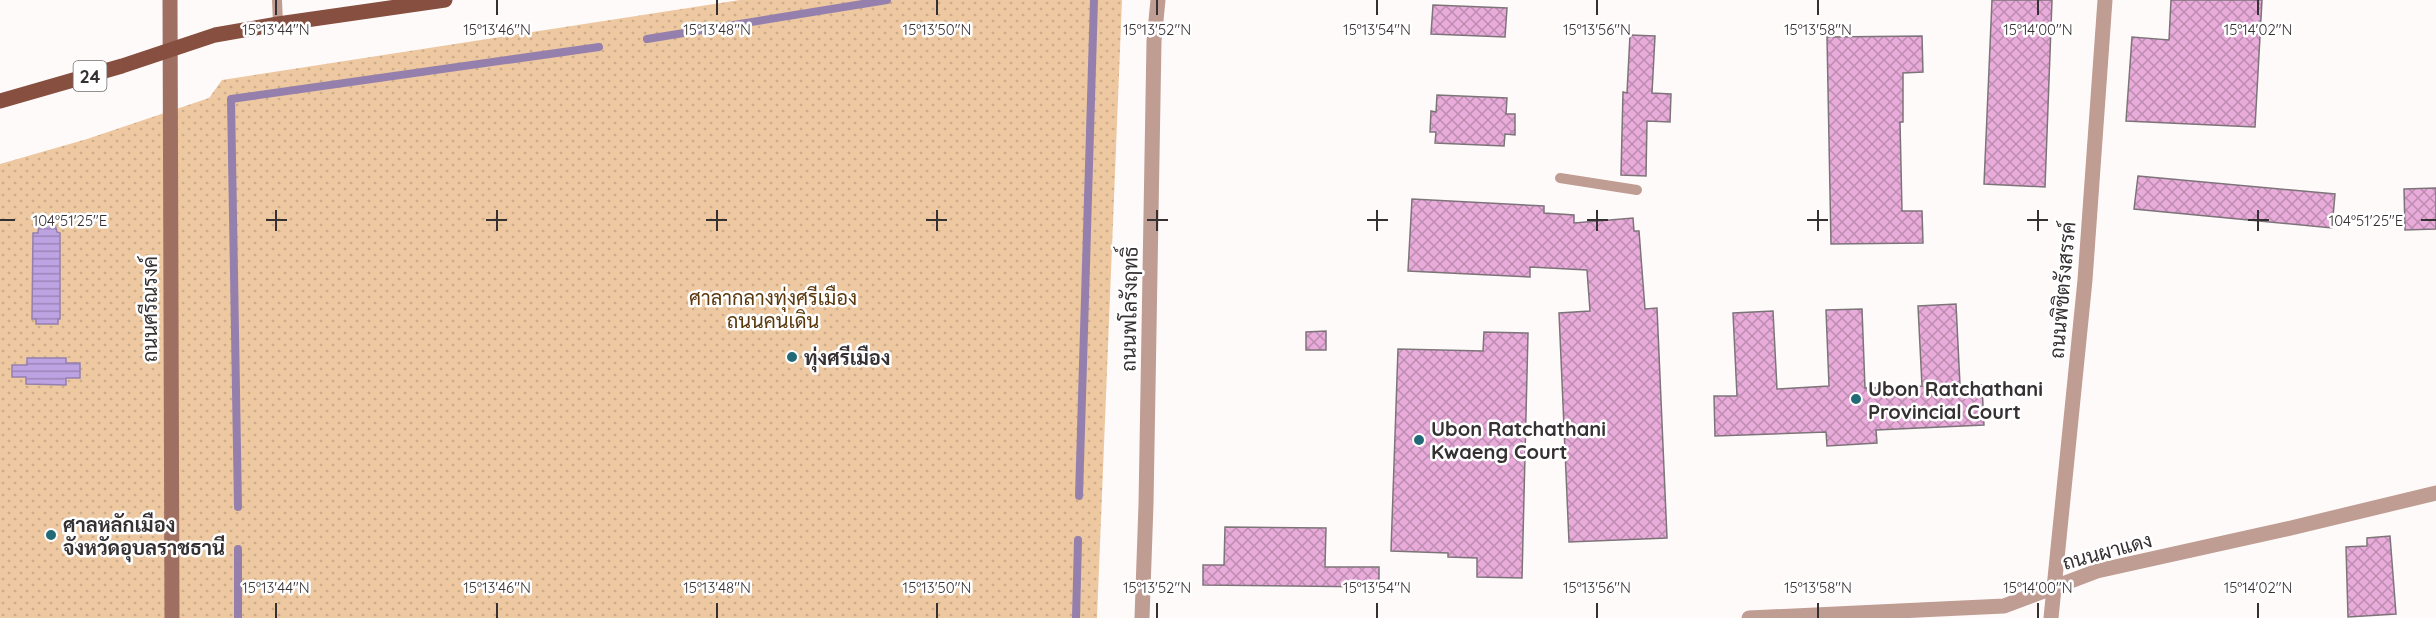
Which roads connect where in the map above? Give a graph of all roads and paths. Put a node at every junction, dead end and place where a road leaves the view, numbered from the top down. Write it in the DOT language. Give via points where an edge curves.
graph roads {
  1 [pos="170,0"];
  2 [pos="277,0"];
  3 [pos="445,0"];
  4 [pos="1158,0"];
  5 [pos="2105,0"];
  6 [pos="278,24"];
  7 [pos="171,49"];
  8 [pos="0,101"];
  9 [pos="1560,177"];
  10 [pos="1637,190"];
  11 [pos="2436,493"];
  12 [pos="2054,587"];
  13 [pos="172,618"];
  14 [pos="1142,618"];
  15 [pos="1749,618"];
  16 [pos="2051,618"];
  1 -- 7 [label="main road, ถนนศรีณรงค์"];
  2 -- 6 [label="lane"];
  3 -- 6 [label="main road, 24"];
  4 -- 14 [label="street, ถนนพโลรังฤทธิ์"];
  5 -- 12 [label="street, ถนนพิชิตรังสรรค์" via="2085,280"];
  6 -- 7 [label="main road, 24" via="207,37"];
  7 -- 8 [label="main road, 24"];
  7 -- 13 [label="main road, ถนนศรีณรงค์"];
  9 -- 10 [label="lane"];
  11 -- 12 [label="street, ถนนผาแดง" via="2097,571"];
  12 -- 15 [label="street, ถนนผาแดง" via="2004,606"];
  12 -- 16 [label="street, ถนนพิชิตรังสรรค์"];
}
